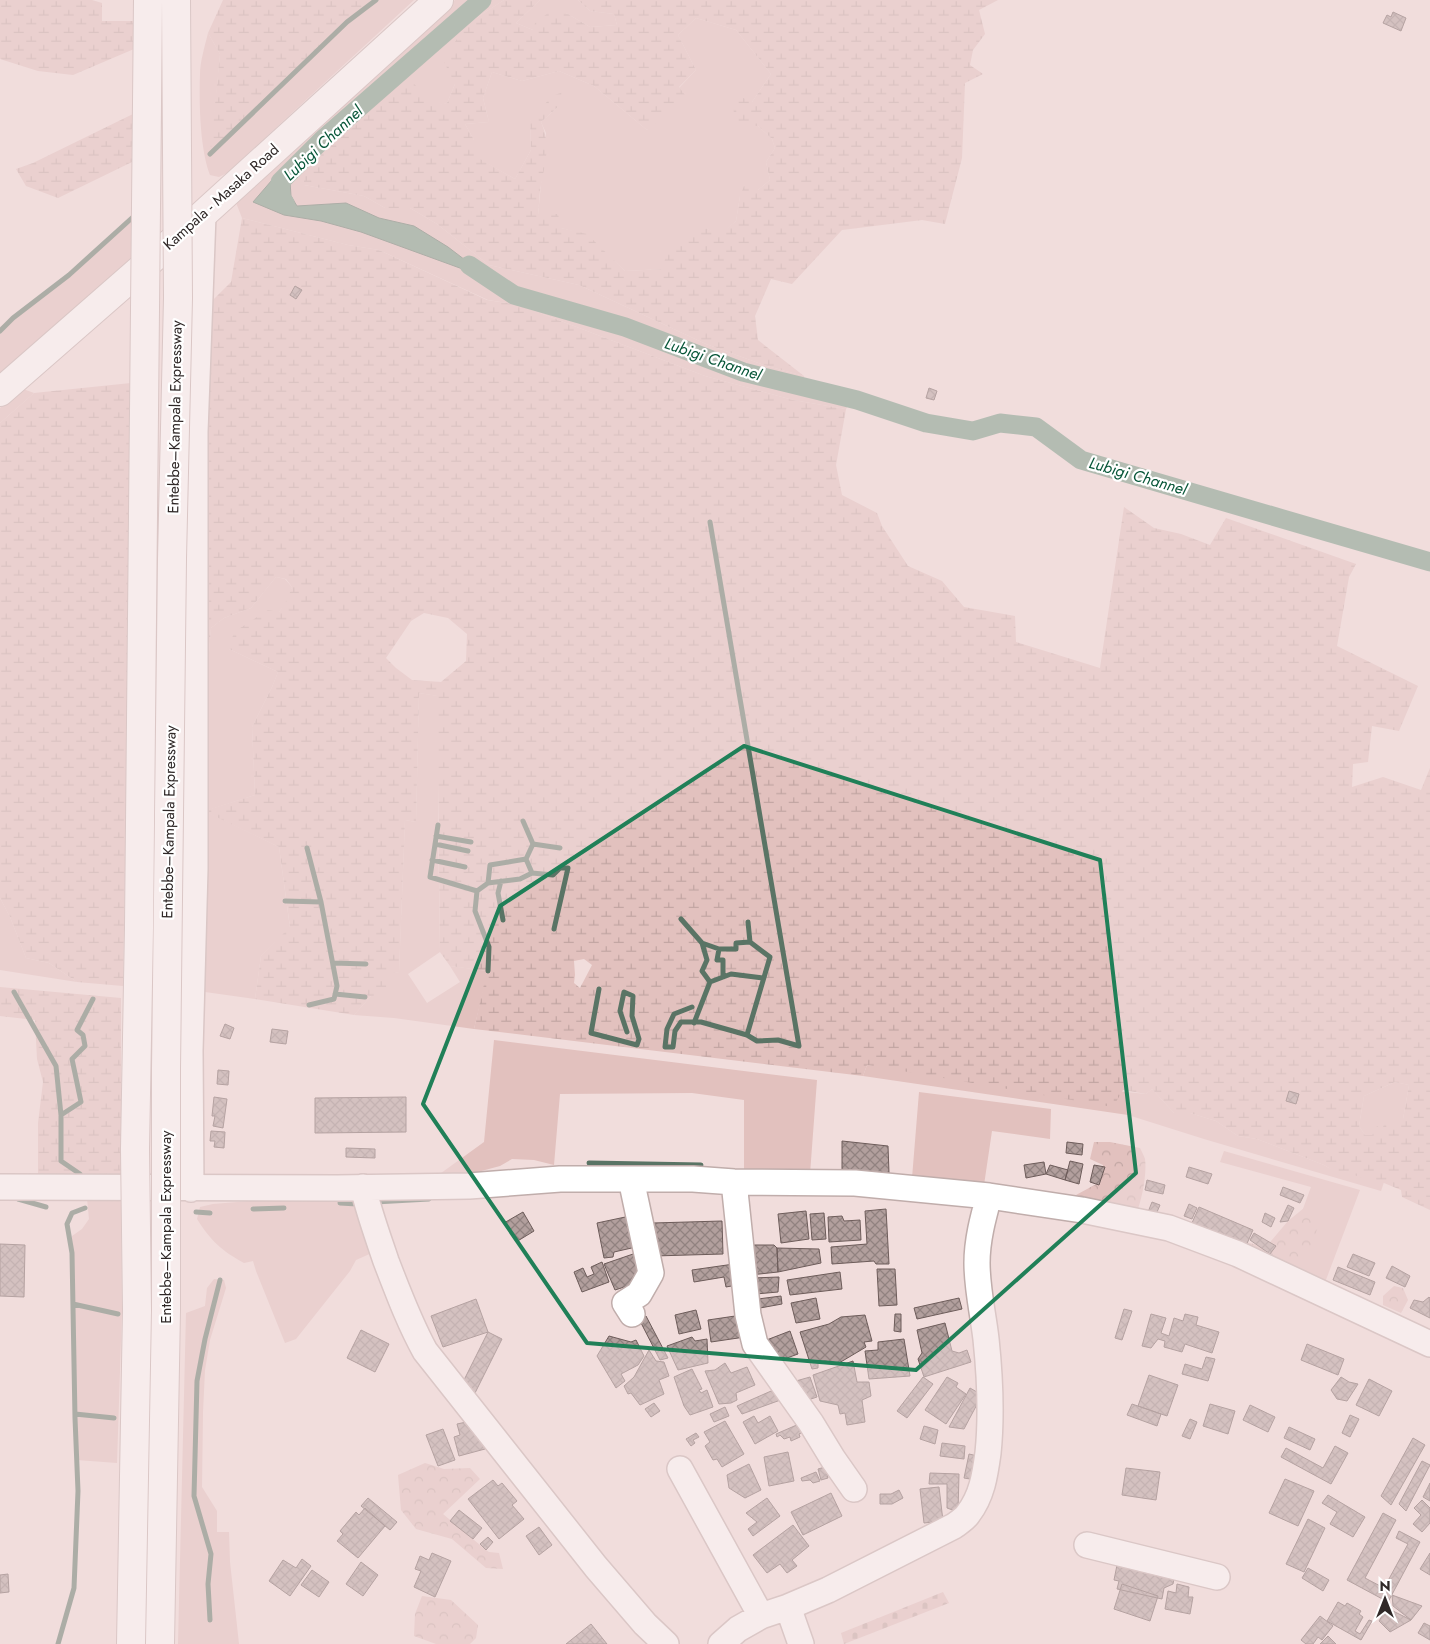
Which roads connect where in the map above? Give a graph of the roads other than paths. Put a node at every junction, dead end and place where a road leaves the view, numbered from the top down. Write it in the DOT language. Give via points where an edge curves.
graph roads {
  1 [pos="148,0"];
  2 [pos="176,0"];
  3 [pos="438,0"];
  4 [pos="203,215"];
  5 [pos="0,392"];
  6 [pos="631,1179"];
  7 [pos="734,1182"];
  8 [pos="0,1187"];
  9 [pos="363,1187"];
  10 [pos="191,1189"];
  11 [pos="989,1196"];
  12 [pos="632,1314"];
  13 [pos="1430,1344"];
  14 [pos="680,1469"];
  15 [pos="854,1489"];
  16 [pos="1087,1545"];
  17 [pos="1217,1577"];
  18 [pos="788,1607"];
  19 [pos="761,1616"];
  20 [pos="131,1644"];
  21 [pos="160,1644"];
  22 [pos="666,1644"];
  23 [pos="720,1644"];
  24 [pos="801,1644"];
  1 -- 20 [label="highway, Entebbe–Kampala Expressway, bridge" via="137,1310"];
  2 -- 21 [label="highway, Entebbe–Kampala Expressway, bridge" via="178,298 172,559"];
  3 -- 4 [label="highway, Kampala - Masaka Road"];
  4 -- 5 [label="highway, Kampala - Masaka Road"];
  4 -- 10 [label="street" via="195,441"];
  6 -- 7 [label="street"];
  6 -- 9 [label="street"];
  6 -- 12 [label="street" via="651,1273 639,1294 625,1303"];
  7 -- 11 [label="street" via="855,1183"];
  7 -- 15 [label="street" via="748,1315 755,1344"];
  8 -- 10 [label="street"];
  9 -- 10 [label="street"];
  9 -- 22 [label="street" via="398,1294 425,1351 596,1567"];
  11 -- 13 [label="street" via="1169,1228 1238,1254"];
  11 -- 18 [label="street" via="979,1234 977,1262 991,1397 985,1479 979,1496 968,1514 954,1526"];
  14 -- 19 [label="street"];
  16 -- 17 [label="street"];
  18 -- 19 [label="street"];
  18 -- 24 [label="street"];
  19 -- 23 [label="street"];
}
